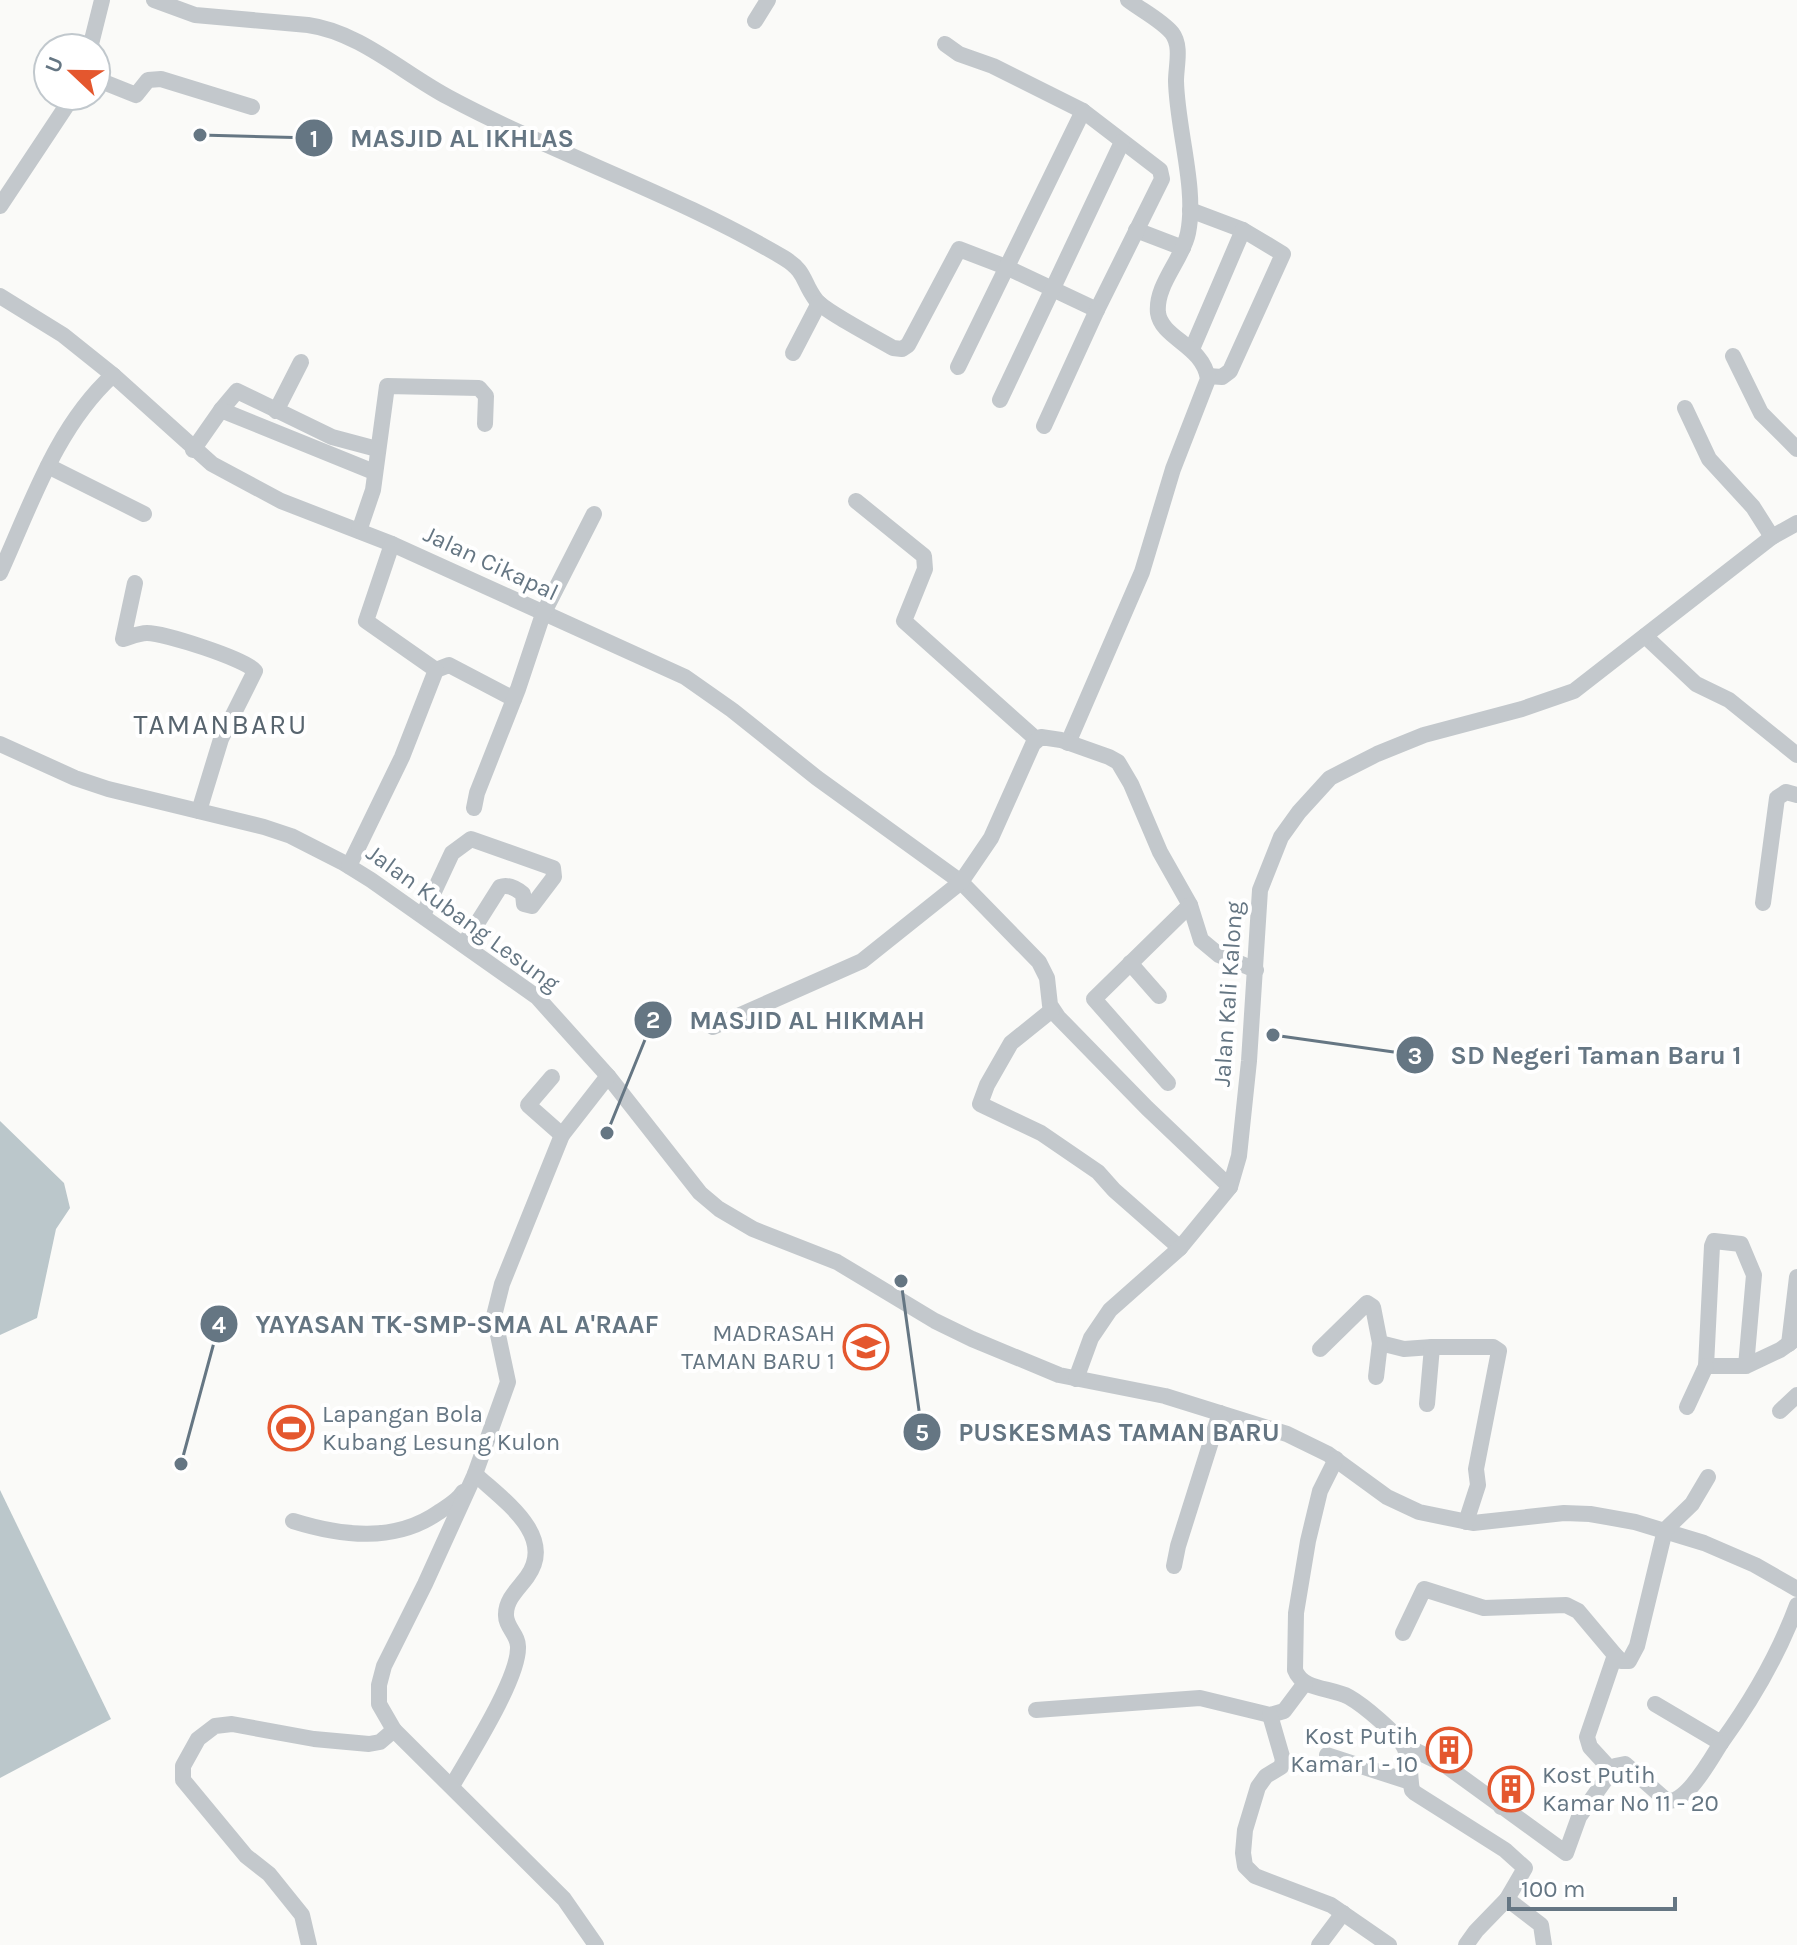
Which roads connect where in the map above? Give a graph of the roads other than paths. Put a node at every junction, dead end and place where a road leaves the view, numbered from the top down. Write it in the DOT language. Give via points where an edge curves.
graph roads {
  1 [pos="102,0"];
  2 [pos="154,0"];
  3 [pos="768,0"];
  4 [pos="1128,0"];
  5 [pos="755,21"];
  6 [pos="94,32"];
  7 [pos="945,44"];
  8 [pos="112,85"];
  9 [pos="252,107"];
  10 [pos="1083,111"];
  11 [pos="64,112"];
  12 [pos="1122,142"];
  13 [pos="1189,203"];
  14 [pos="0,206"];
  15 [pos="1136,230"];
  16 [pos="1243,230"];
  17 [pos="1183,248"];
  18 [pos="1006,267"];
  19 [pos="1052,288"];
  20 [pos="0,296"];
  21 [pos="819,303"];
  22 [pos="1097,310"];
  23 [pos="1192,349"];
  24 [pos="793,353"];
  25 [pos="1733,356"];
  26 [pos="301,362"];
  27 [pos="958,367"];
  28 [pos="113,375"];
  29 [pos="1208,376"];
  30 [pos="1000,400"];
  31 [pos="1685,408"];
  32 [pos="221,410"];
  33 [pos="276,411"];
  34 [pos="485,424"];
  35 [pos="1044,426"];
  36 [pos="377,449"];
  37 [pos="1797,449"];
  38 [pos="193,450"];
  39 [pos="48,466"];
  40 [pos="374,472"];
  41 [pos="856,501"];
  42 [pos="144,514"];
  43 [pos="594,514"];
  44 [pos="1797,523"];
  45 [pos="359,531"];
  46 [pos="1772,537"];
  47 [pos="392,544"];
  48 [pos="0,573"];
  49 [pos="135,583"];
  50 [pos="543,614"];
  51 [pos="1645,636"];
  52 [pos="436,670"];
  53 [pos="514,699"];
  54 [pos="1036,739"];
  55 [pos="1068,743"];
  56 [pos="0,744"];
  57 [pos="1797,755"];
  58 [pos="1797,795"];
  59 [pos="474,808"];
  60 [pos="199,811"];
  61 [pos="349,866"];
  62 [pos="961,882"];
  63 [pos="1763,903"];
  64 [pos="1190,905"];
  65 [pos="423,915"];
  66 [pos="464,944"];
  67 [pos="1130,963"];
  68 [pos="1256,970"];
  69 [pos="1159,996"];
  70 [pos="1052,1010"];
  71 [pos="713,1027"];
  72 [pos="608,1076"];
  73 [pos="552,1077"];
  74 [pos="1168,1083"];
  75 [pos="562,1135"];
  76 [pos="1230,1187"];
  77 [pos="1180,1248"];
  78 [pos="1797,1277"];
  79 [pos="1793,1341"];
  80 [pos="1380,1343"];
  81 [pos="1432,1347"];
  82 [pos="1320,1349"];
  83 [pos="1706,1366"];
  84 [pos="1746,1366"];
  85 [pos="1376,1377"];
  86 [pos="1076,1379"];
  87 [pos="1797,1395"];
  88 [pos="1427,1404"];
  89 [pos="1687,1407"];
  90 [pos="1780,1411"];
  91 [pos="1220,1413"];
  92 [pos="1336,1459"];
  93 [pos="475,1474"];
  94 [pos="1708,1477"];
  95 [pos="293,1521"];
  96 [pos="1466,1522"];
  97 [pos="1665,1530"];
  98 [pos="1174,1566"];
  99 [pos="1797,1589"];
  100 [pos="1797,1605"];
  101 [pos="1403,1633"];
  102 [pos="1615,1655"];
  103 [pos="1305,1683"];
  104 [pos="1655,1704"];
  105 [pos="1036,1710"];
  106 [pos="1270,1715"];
  107 [pos="394,1730"];
  108 [pos="1721,1743"];
  109 [pos="1404,1745"];
  110 [pos="1327,1755"];
  111 [pos="1612,1771"];
  112 [pos="1410,1782"];
  113 [pos="452,1786"];
  114 [pos="1514,1791"];
  115 [pos="1501,1807"];
  116 [pos="1507,1899"];
  117 [pos="1343,1913"];
  118 [pos="309,1945"];
  119 [pos="596,1945"];
  120 [pos="1319,1945"];
  121 [pos="1389,1945"];
  122 [pos="1466,1945"];
  123 [pos="1544,1945"];
  1 -- 6 [label="street"];
  2 -- 21 [label="street" via="195,15 325,27 344,35 448,97 785,258 802,271"];
  3 -- 5 [label="street"];
  4 -- 13 [label="street" via="1172,34 1178,47 1176,103"];
  7 -- 10 [label="street"];
  8 -- 9 [label="street" via="136,95 148,80 161,79"];
  10 -- 12 [label="street"];
  10 -- 18 [label="street"];
  11 -- 14 [label="street"];
  12 -- 15 [label="street" via="1162,175"];
  12 -- 19 [label="street"];
  13 -- 16 [label="street"];
  13 -- 17 [label="street"];
  15 -- 17 [label="street"];
  15 -- 22 [label="street"];
  16 -- 23 [label="street"];
  16 -- 29 [label="street" via="1283,256 1230,371 1222,377"];
  17 -- 23 [label="street" via="1158,310 1167,330"];
  18 -- 19 [label="street"];
  18 -- 21 [label="street" via="959,249 902,349"];
  18 -- 27 [label="street"];
  19 -- 22 [label="street"];
  19 -- 30 [label="street"];
  20 -- 28 [label="street, Jalan Cikapal"];
  21 -- 24 [label="street"];
  22 -- 35 [label="street"];
  23 -- 29 [label="street"];
  25 -- 37 [label="street" via="1761,413"];
  26 -- 33 [label="street"];
  28 -- 38 [label="street, Jalan Cikapal"];
  28 -- 39 [label="street" via="89,399"];
  29 -- 55 [label="street" via="1142,572"];
  31 -- 46 [label="street" via="1709,459 1753,507"];
  32 -- 33 [label="street" via="237,391"];
  32 -- 38 [label="street"];
  32 -- 40 [label="street"];
  33 -- 36 [label="street" via="336,439"];
  34 -- 36 [label="street" via="486,396 479,388 390,384"];
  36 -- 40 [label="street"];
  38 -- 45 [label="street, Jalan Cikapal" via="281,501"];
  39 -- 42 [label="street"];
  39 -- 48 [label="street"];
  40 -- 45 [label="street"];
  41 -- 54 [label="street" via="924,556 925,569 904,621"];
  43 -- 50 [label="street"];
  44 -- 46 [label="street, Jalan Kali Kalong"];
  45 -- 47 [label="street, Jalan Cikapal"];
  46 -- 51 [label="street, Jalan Kali Kalong"];
  47 -- 50 [label="street, Jalan Cikapal"];
  47 -- 52 [label="street" via="366,621"];
  49 -- 60 [label="street" via="123,639 143,633 167,636 255,671 221,739"];
  50 -- 53 [label="street"];
  50 -- 62 [label="street, Jalan Cikapal" via="685,677"];
  51 -- 57 [label="street" via="1696,684 1729,700"];
  51 -- 68 [label="street, Jalan Kali Kalong" via="1566,694 1424,735 1330,778 1281,837 1260,890"];
  52 -- 53 [label="street" via="449,665"];
  52 -- 61 [label="street" via="402,757"];
  53 -- 59 [label="street"];
  54 -- 55 [label="street"];
  54 -- 62 [label="street" via="991,838"];
  55 -- 64 [label="street" via="1118,762"];
  56 -- 60 [label="street, Jalan Kubang Lesung" via="75,778"];
  58 -- 63 [label="street" via="1786,792 1777,798"];
  60 -- 61 [label="street, Jalan Kubang Lesung" via="291,836"];
  61 -- 65 [label="street, Jalan Kubang Lesung"];
  62 -- 70 [label="street, Jalan Cikapal" via="1039,962"];
  62 -- 71 [label="street" via="862,961"];
  64 -- 67 [label="street"];
  64 -- 68 [label="street" via="1196,931 1208,948"];
  65 -- 66 [label="street, Jalan Kubang Lesung"];
  65 -- 66 [label="street" via="452,853 471,839 553,868 554,877 532,906 524,904 519,891 500,887"];
  66 -- 72 [label="street, Jalan Kubang Lesung" via="537,997"];
  67 -- 69 [label="street"];
  67 -- 74 [label="street" via="1094,1001"];
  68 -- 76 [label="street, Jalan Kali Kalong" via="1239,1156"];
  70 -- 76 [label="street"];
  70 -- 77 [label="street" via="1011,1043 980,1104 1041,1133 1098,1172"];
  72 -- 75 [label="street"];
  72 -- 86 [label="street, Jalan Kubang Lesung" via="700,1193 719,1209 753,1229 861,1274 952,1330"];
  73 -- 75 [label="street" via="528,1105"];
  75 -- 93 [label="street" via="496,1306 508,1382"];
  76 -- 77 [label="street, Jalan Kali Kalong"];
  77 -- 86 [label="street, Jalan Kali Kalong" via="1110,1310 1091,1338"];
  78 -- 79 [label="street"];
  79 -- 84 [label="street"];
  80 -- 81 [label="street" via="1404,1349"];
  80 -- 82 [label="street" via="1373,1307 1367,1303"];
  80 -- 85 [label="street"];
  81 -- 88 [label="street"];
  81 -- 96 [label="street" via="1493,1347 1499,1353 1476,1469 1478,1485"];
  83 -- 84 [label="street"];
  83 -- 84 [label="street" via="1712,1246 1718,1239 1741,1244 1753,1270"];
  83 -- 89 [label="street"];
  86 -- 91 [label="street, Jalan Kubang Lesung" via="1153,1393"];
  87 -- 90 [label="street"];
  91 -- 92 [label="street, Jalan Kubang Lesung" via="1287,1434"];
  91 -- 98 [label="street"];
  92 -- 96 [label="street, Jalan Kubang Lesung" via="1387,1497 1419,1512"];
  92 -- 103 [label="street" via="1316,1503 1299,1589 1295,1670"];
  93 -- 95 [label="street" via="460,1498 406,1530 356,1534"];
  93 -- 107 [label="street" via="384,1666 379,1704"];
  93 -- 113 [label="street" via="515,1511 532,1534 538,1556 505,1615 518,1640 517,1656 489,1721"];
  94 -- 97 [label="street" via="1692,1504"];
  96 -- 97 [label="street, Jalan Kubang Lesung" via="1564,1513"];
  97 -- 99 [label="street, Jalan Kubang Lesung" via="1742,1560"];
  97 -- 102 [label="street" via="1634,1655 1625,1662"];
  100 -- 108 [label="street" via="1774,1662"];
  101 -- 102 [label="street" via="1424,1589 1484,1608 1566,1605 1578,1611"];
  102 -- 111 [label="street" via="1587,1737"];
  103 -- 106 [label="street" via="1284,1711"];
  103 -- 109 [label="street" via="1348,1696"];
  104 -- 108 [label="street"];
  105 -- 106 [label="street" via="1200,1698"];
  106 -- 117 [label="street" via="1283,1760 1258,1787 1245,1830 1245,1866 1255,1876"];
  107 -- 113 [label="street"];
  107 -- 118 [label="street" via="369,1744 215,1726 198,1739 183,1766 183,1780 197,1798 302,1915"];
  108 -- 111 [label="street" via="1678,1801 1667,1801 1625,1764"];
  109 -- 112 [label="street"];
  109 -- 115 [label="street" via="1445,1765"];
  110 -- 112 [label="street"];
  111 -- 115 [label="street" via="1579,1817 1566,1853"];
  112 -- 116 [label="street" via="1415,1793 1525,1868"];
  113 -- 119 [label="street" via="564,1899"];
  114 -- 115 [label="street"];
  116 -- 122 [label="street"];
  116 -- 123 [label="street" via="1541,1925"];
  117 -- 120 [label="street"];
  117 -- 121 [label="street"];
}
